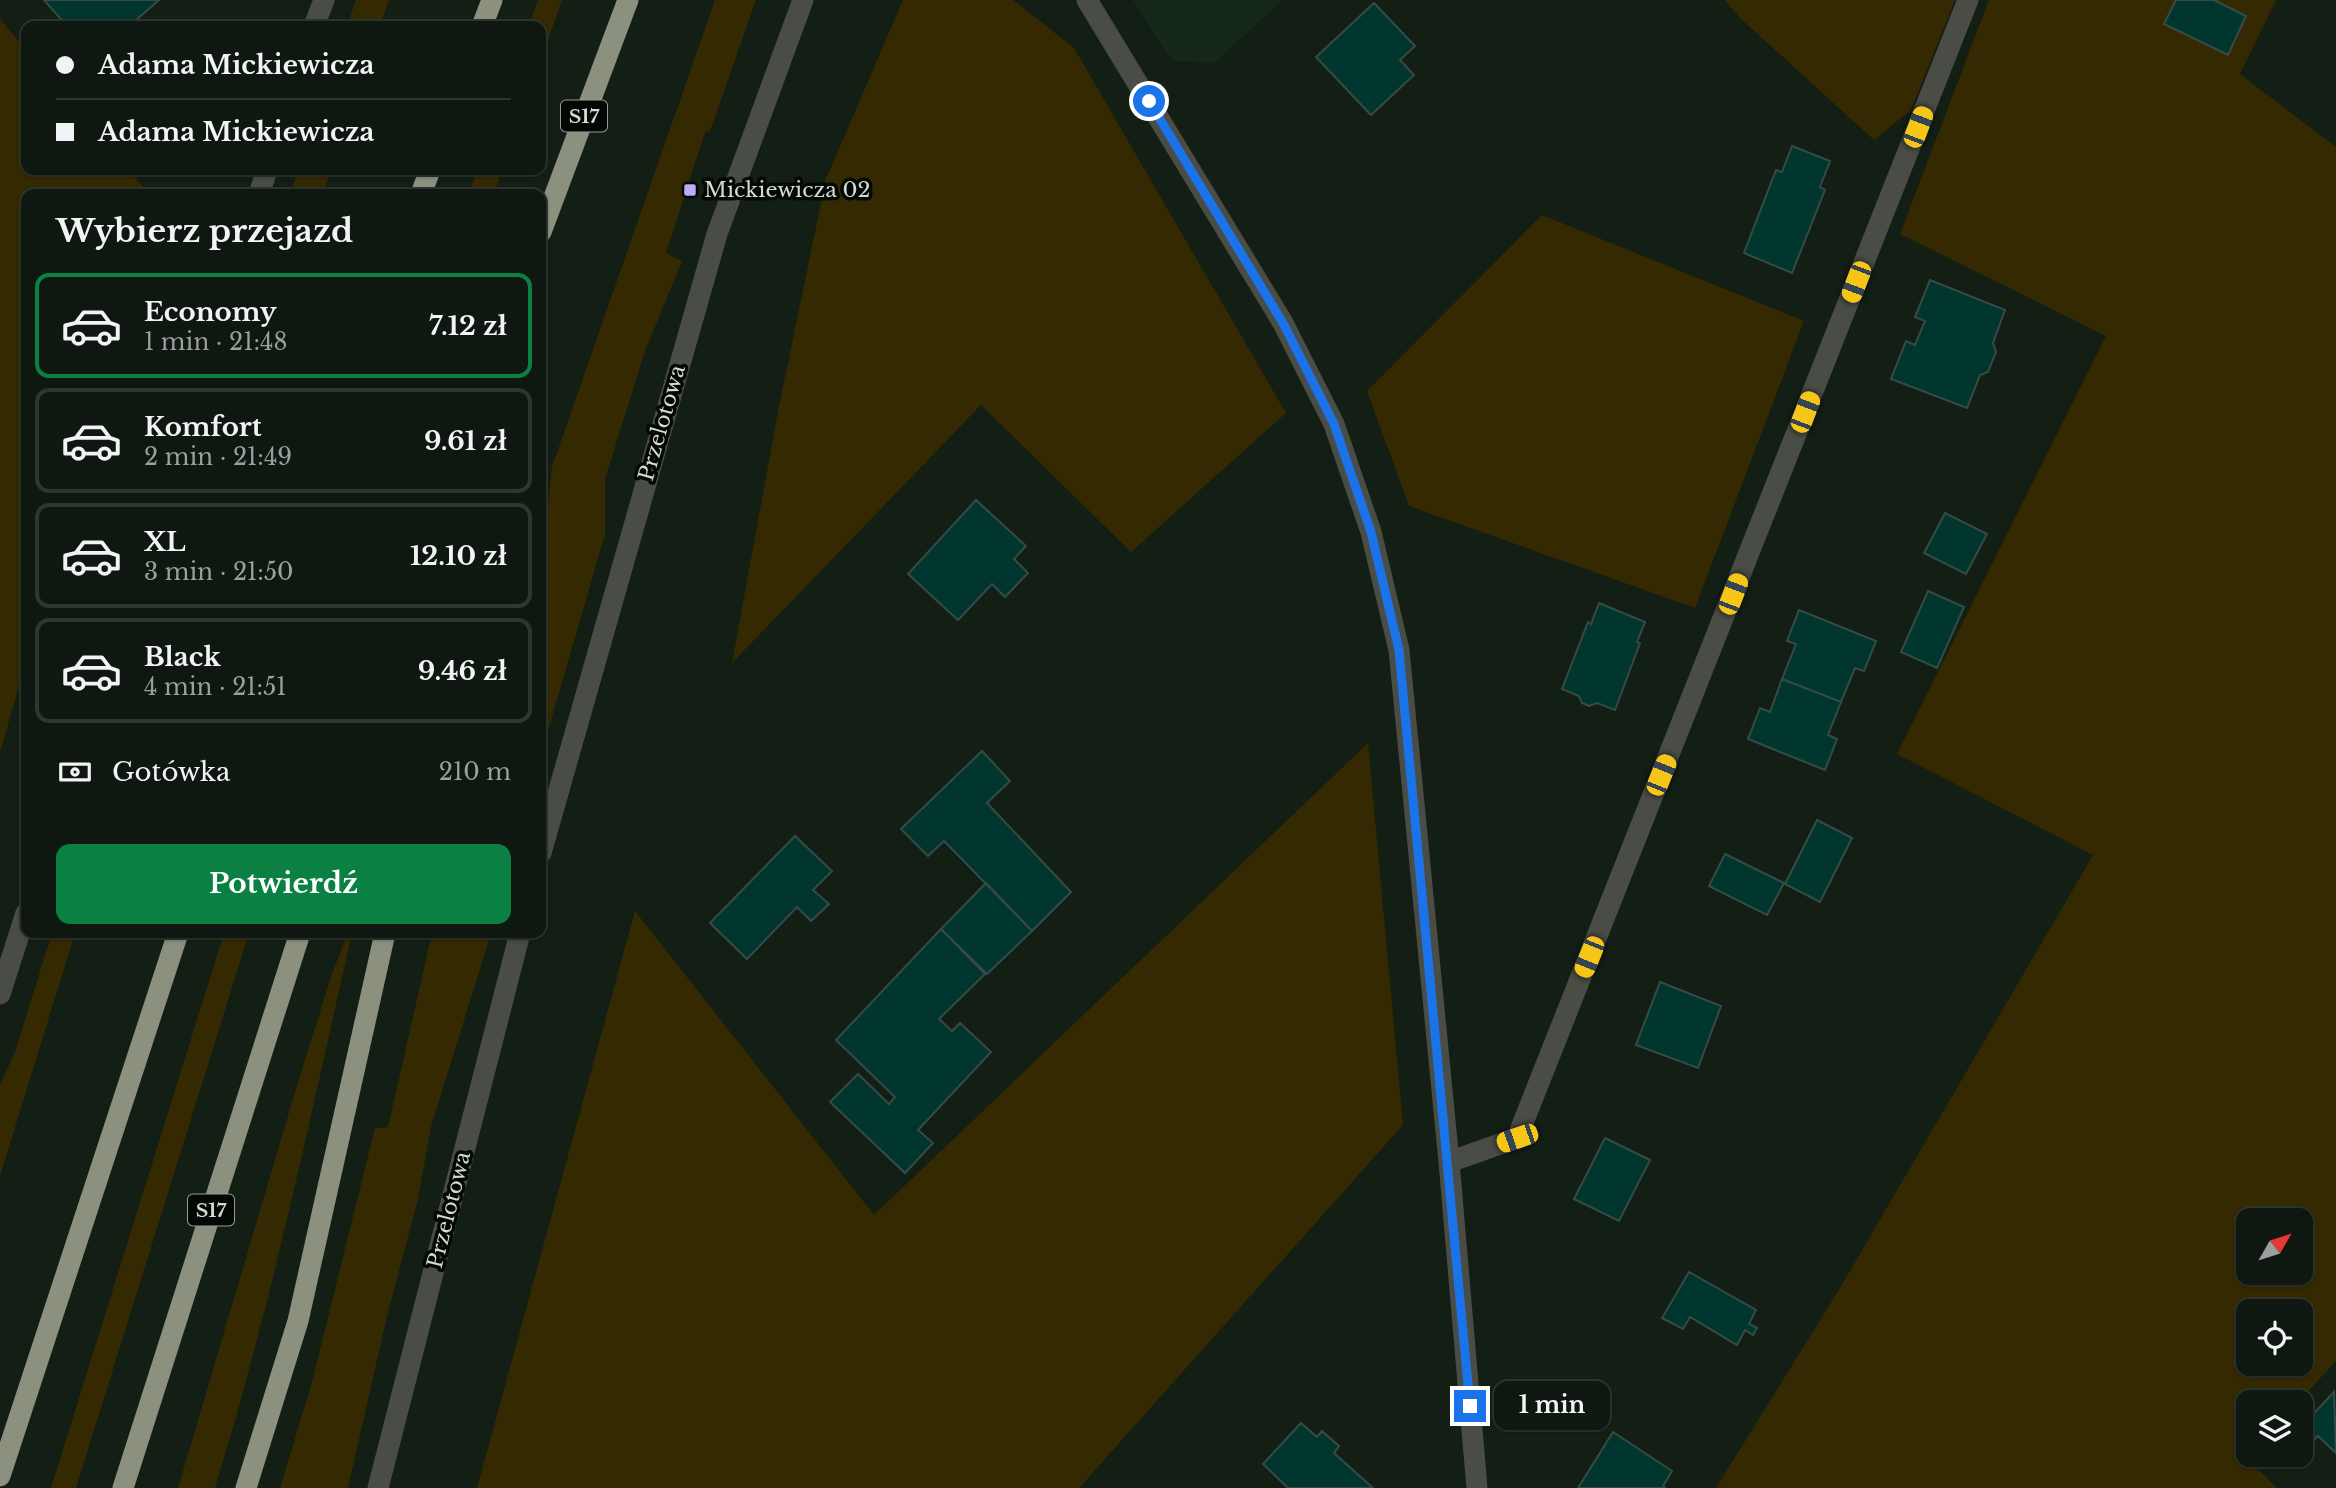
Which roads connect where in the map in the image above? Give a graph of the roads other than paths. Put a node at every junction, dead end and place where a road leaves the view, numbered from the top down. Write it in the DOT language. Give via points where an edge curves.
graph roads {
  1 [pos="324,0"];
  2 [pos="492,0"];
  3 [pos="628,0"];
  4 [pos="803,0"];
  5 [pos="1087,0"];
  6 [pos="1968,0"];
  7 [pos="316,21"];
  8 [pos="484,21"];
  9 [pos="546,219"];
  10 [pos="546,835"];
  11 [pos="21,929"];
  12 [pos="176,938"];
  13 [pos="298,938"];
  14 [pos="384,938"];
  15 [pos="519,938"];
  16 [pos="0,994"];
  17 [pos="1449,1161"];
  18 [pos="36,1366"];
  19 [pos="0,1431"];
  20 [pos="0,1476"];
  21 [pos="123,1488"];
  22 [pos="246,1488"];
  23 [pos="378,1488"];
  24 [pos="1476,1488"];
  1 -- 7 [label="street"];
  2 -- 8 [label="highway"];
  3 -- 9 [label="highway, S17"];
  4 -- 10 [label="street, Przelotowa" via="717,234"];
  5 -- 17 [label="street" via="1283,323 1334,424 1371,532 1399,650"];
  6 -- 17 [label="street" via="1517,1138"];
  11 -- 16 [label="street"];
  12 -- 18 [label="highway"];
  13 -- 21 [label="highway, S17"];
  14 -- 22 [label="highway" via="298,1321"];
  15 -- 23 [label="street, Przelotowa"];
  17 -- 24 [label="street"];
  18 -- 19 [label="highway"];
  18 -- 20 [label="highway"];
}
